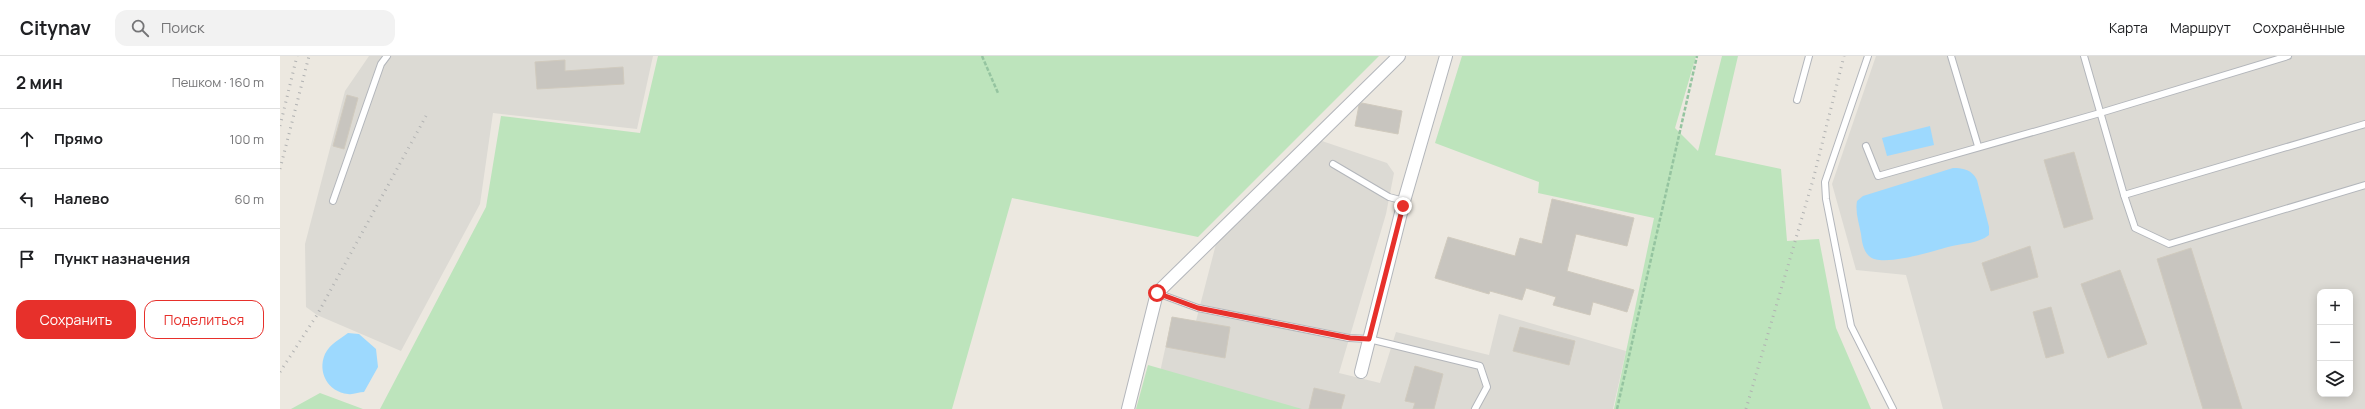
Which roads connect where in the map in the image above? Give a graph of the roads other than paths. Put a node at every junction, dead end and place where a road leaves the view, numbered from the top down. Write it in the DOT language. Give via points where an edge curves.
graph roads {
  1 [pos="387,56"];
  2 [pos="1399,56"];
  3 [pos="1446,56"];
  4 [pos="1809,56"];
  5 [pos="1868,56"];
  6 [pos="1951,56"];
  7 [pos="2084,56"];
  8 [pos="2288,56"];
  9 [pos="1797,100"];
  10 [pos="2100,114"];
  11 [pos="2365,124"];
  12 [pos="1866,146"];
  13 [pos="1978,146"];
  14 [pos="1333,164"];
  15 [pos="2365,185"];
  16 [pos="2124,196"];
  17 [pos="333,201"];
  18 [pos="1404,201"];
  19 [pos="1157,293"];
  20 [pos="1369,339"];
  21 [pos="1361,372"];
  22 [pos="1128,409"];
  23 [pos="1475,409"];
  24 [pos="1893,409"];
  1 -- 17 [label="lane" via="381,64"];
  2 -- 19 [label="street"];
  3 -- 18 [label="street"];
  4 -- 9 [label="lane"];
  5 -- 24 [label="lane" via="1825,182 1826,199 1851,326"];
  6 -- 13 [label="lane"];
  7 -- 10 [label="lane"];
  8 -- 10 [label="lane"];
  10 -- 13 [label="lane"];
  10 -- 16 [label="lane"];
  11 -- 16 [label="lane"];
  12 -- 13 [label="lane" via="1878,176"];
  14 -- 18 [label="lane" via="1389,197"];
  15 -- 16 [label="lane" via="2168,244 2135,228"];
  18 -- 20 [label="street"];
  19 -- 20 [label="lane" via="1198,308 1350,338"];
  19 -- 22 [label="street"];
  20 -- 21 [label="street"];
  20 -- 23 [label="lane" via="1480,366 1487,387"];
}
